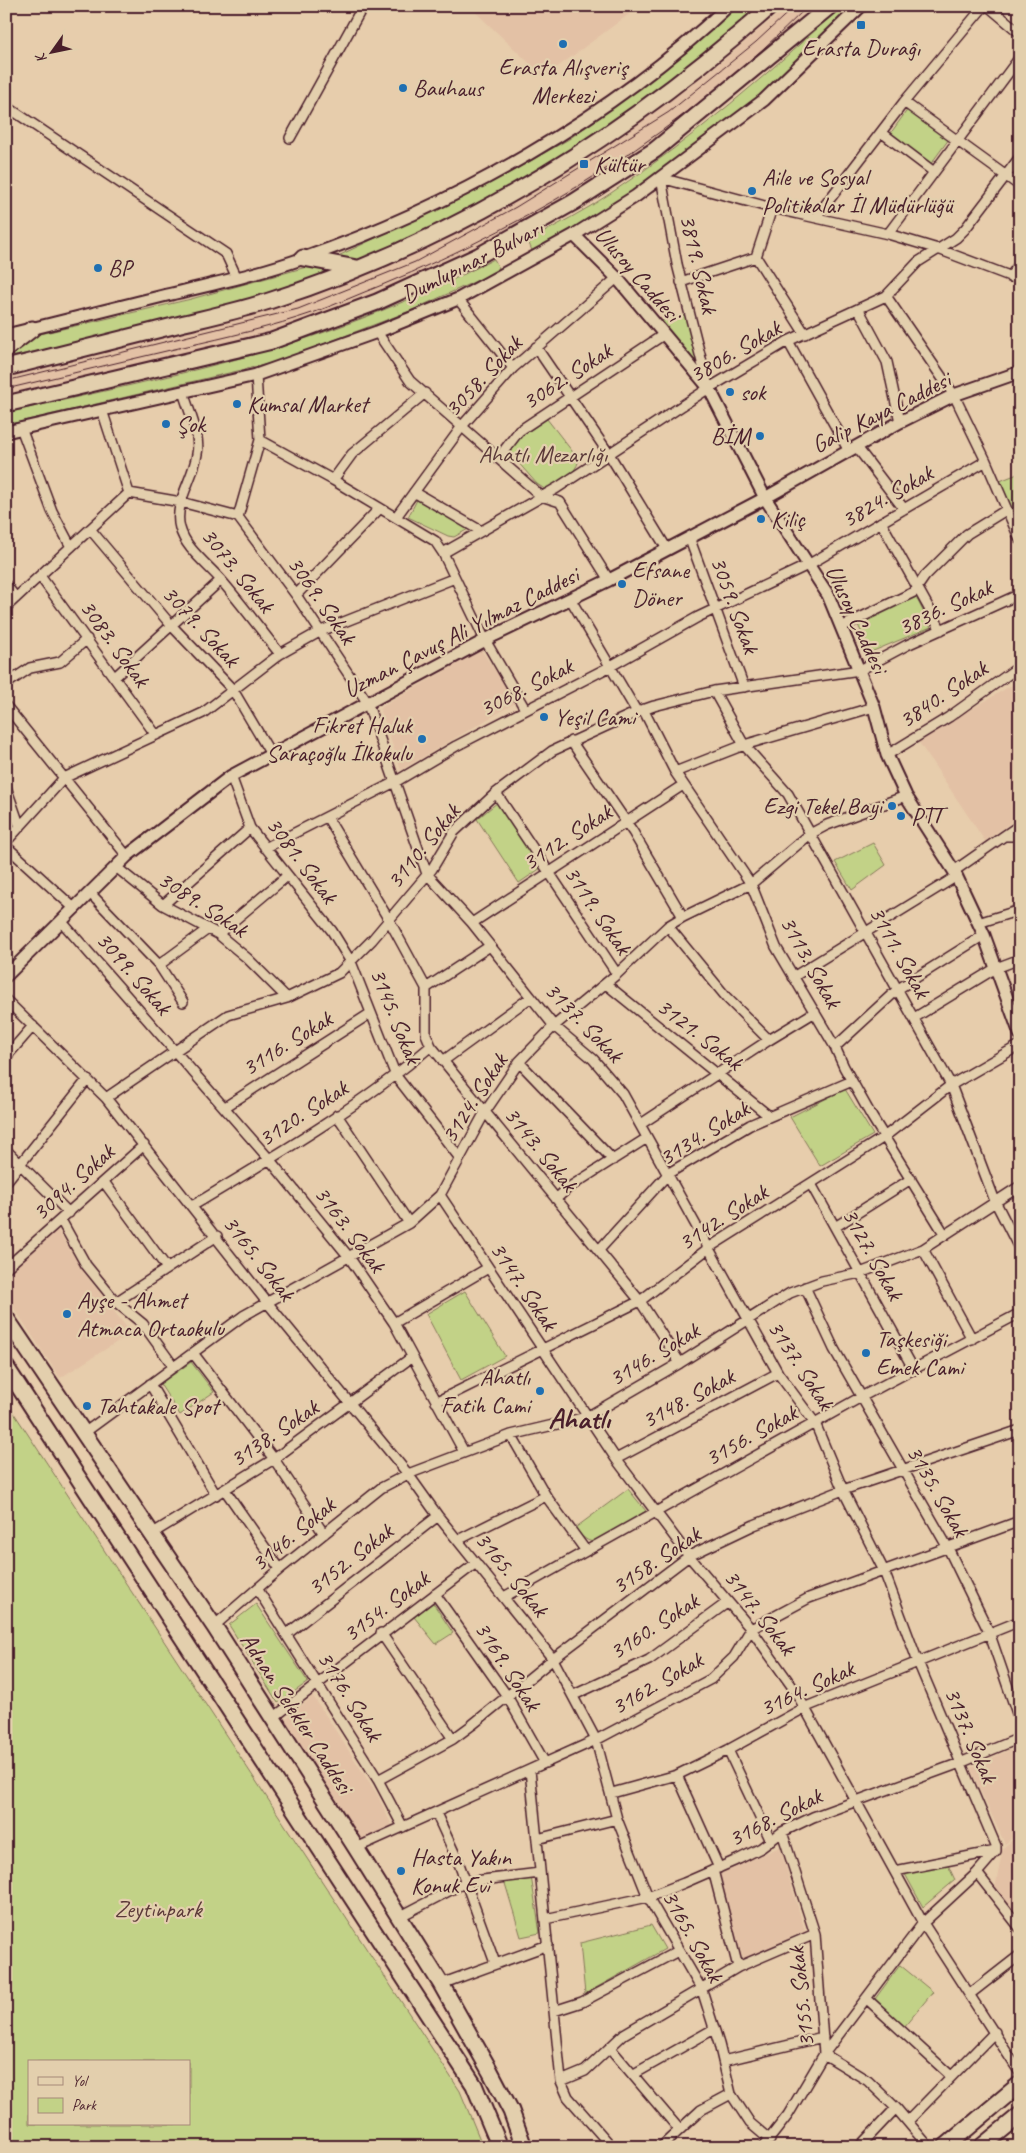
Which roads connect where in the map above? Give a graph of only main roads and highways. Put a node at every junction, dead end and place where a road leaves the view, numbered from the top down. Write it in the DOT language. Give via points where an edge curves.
graph roads {
  1 [pos="771,6"];
  2 [pos="830,6"];
  3 [pos="303,258"];
  4 [pos="359,269"];
  5 [pos="32,329"];
  6 [pos="6,349"];
  7 [pos="6,368"];
  8 [pos="6,404"];
  9 [pos="6,1318"];
  10 [pos="6,1367"];
  11 [pos="1020,2084"];
  12 [pos="1020,2115"];
  13 [pos="500,2147"];
  14 [pos="524,2147"];
  15 [pos="945,2147"];
  16 [pos="981,2147"];
  1 -- 4 [label="main road, Dumlupınar Bulvarı" via="636,114 543,177 453,227"];
  2 -- 8 [label="main road, Dumlupınar Bulvarı" via="655,150 574,202 478,256 377,302 272,341"];
  3 -- 4 [label="main road"];
  4 -- 7 [label="main road, Dumlupınar Bulvarı" via="246,307"];
  5 -- 6 [label="main road"];
  9 -- 14 [label="main road, Adnan Selekler Caddesi" via="214,1626 441,1984 511,2111"];
  10 -- 13 [label="main road" via="474,2085"];
  11 -- 15 [label="main road"];
  12 -- 16 [label="main road"];
}
